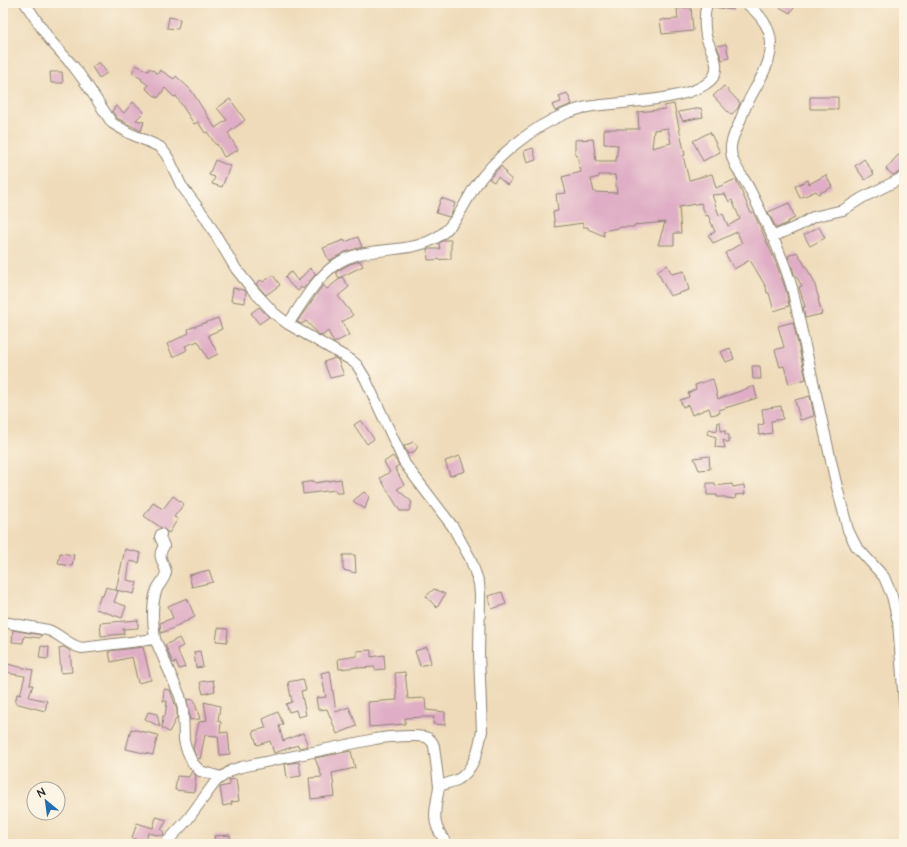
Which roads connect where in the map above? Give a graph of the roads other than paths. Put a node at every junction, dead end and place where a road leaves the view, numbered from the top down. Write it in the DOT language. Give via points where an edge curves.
graph roads {
  1 [pos="25,3"];
  2 [pos="707,3"];
  3 [pos="746,3"];
  4 [pos="904,177"];
  5 [pos="772,237"];
  6 [pos="288,324"];
  7 [pos="161,534"];
  8 [pos="3,622"];
  9 [pos="155,639"];
  10 [pos="904,703"];
  11 [pos="221,777"];
  12 [pos="439,786"];
  13 [pos="165,844"];
  14 [pos="447,844"];
  1 -- 6 [label="street" via="49,39 85,82 112,124 160,147 165,153 181,185 208,221 243,279 274,313"];
  2 -- 6 [label="street" via="704,24 716,61 714,76 709,81 688,92 669,97 591,106 549,121 496,162 443,233 413,246 348,257 335,265 310,291"];
  3 -- 5 [label="street" via="769,31 770,47 766,66 746,106 734,136 731,152"];
  4 -- 5 [label="street" via="843,210 813,217"];
  5 -- 10 [label="street" via="792,288 848,530 856,546 884,577 892,596 898,622"];
  6 -- 12 [label="street" via="351,360 361,370 404,464 453,527 476,572 480,595 482,731 474,761 465,773 456,780"];
  7 -- 9 [label="street" via="164,546 160,556 166,572 155,596"];
  8 -- 9 [label="street" via="48,630 78,647"];
  9 -- 11 [label="street" via="180,696 184,740 192,762 200,771"];
  11 -- 12 [label="street" via="241,767 375,739 422,737 431,740 434,746"];
  11 -- 13 [label="street"];
  12 -- 14 [label="street" via="435,823"];
}
